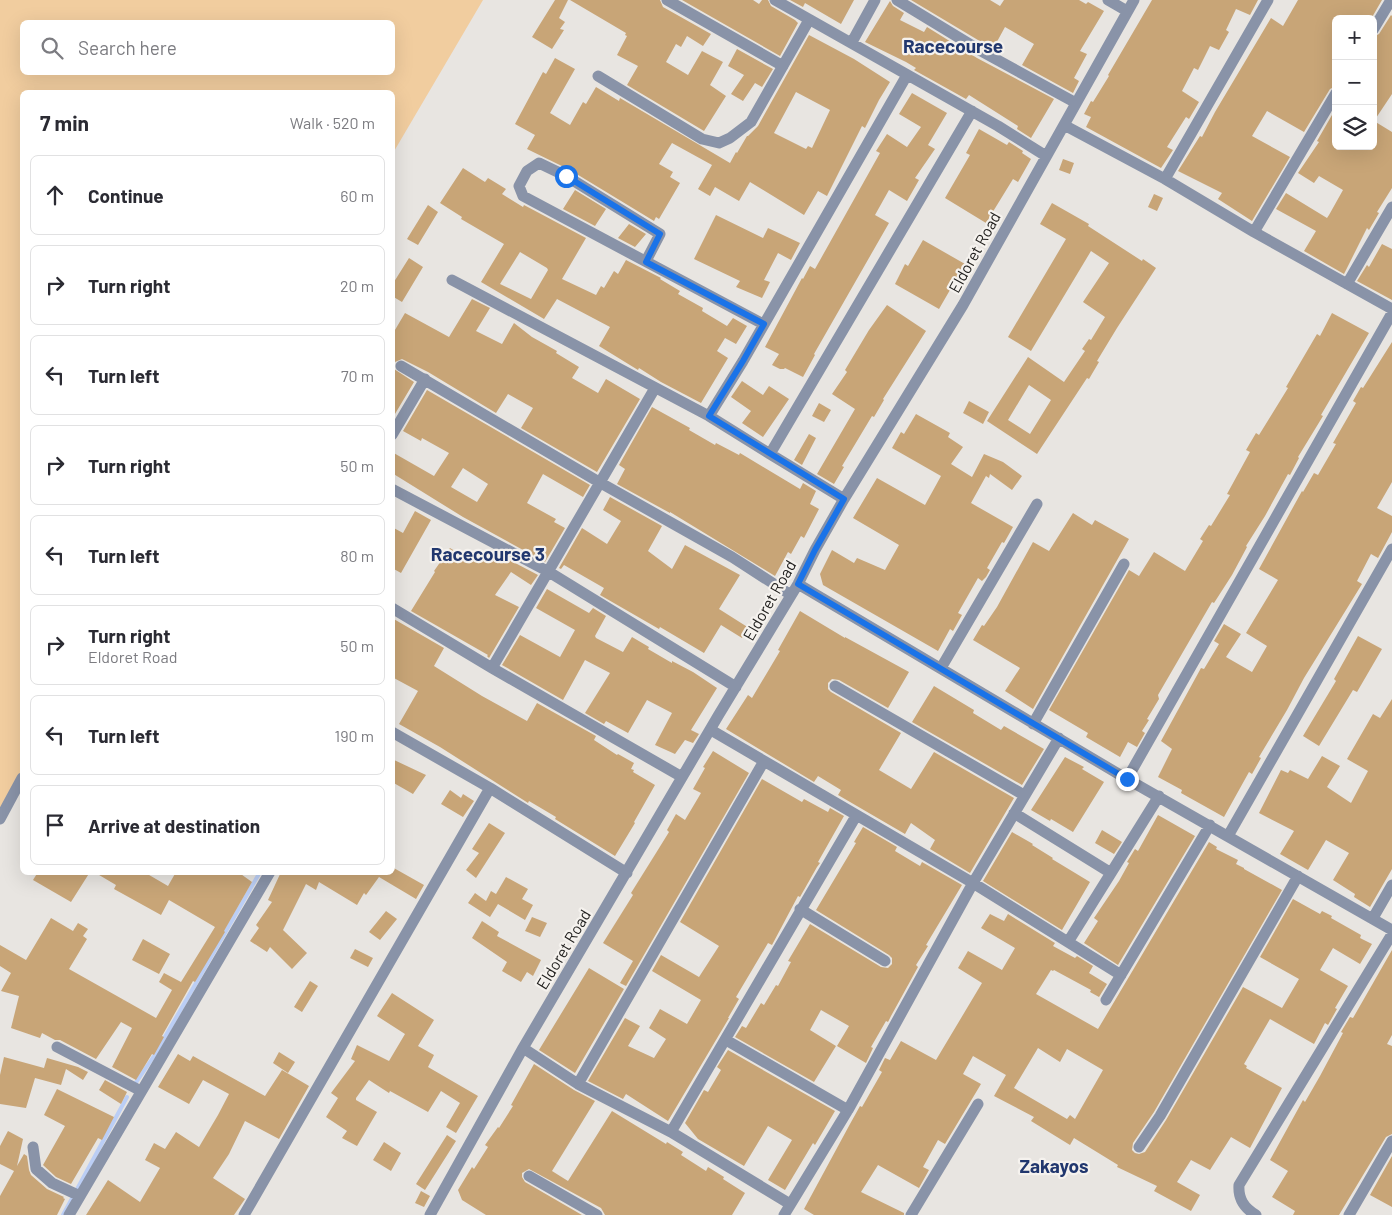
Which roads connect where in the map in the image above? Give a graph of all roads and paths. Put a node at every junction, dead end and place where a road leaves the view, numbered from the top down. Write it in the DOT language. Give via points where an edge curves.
graph roads {
  1 [pos="667,0"];
  2 [pos="775,0"];
  3 [pos="875,0"];
  4 [pos="897,0"];
  5 [pos="1108,0"];
  6 [pos="1134,0"];
  7 [pos="1268,0"];
  8 [pos="1391,0"];
  9 [pos="1127,11"];
  10 [pos="810,20"];
  11 [pos="1377,23"];
  12 [pos="852,42"];
  13 [pos="783,66"];
  14 [pos="907,75"];
  15 [pos="598,76"];
  16 [pos="1332,100"];
  17 [pos="1076,103"];
  18 [pos="972,111"];
  19 [pos="1064,125"];
  20 [pos="1046,156"];
  21 [pos="1166,179"];
  22 [pos="1392,207"];
  23 [pos="1254,232"];
  24 [pos="646,262"];
  25 [pos="452,280"];
  26 [pos="1347,284"];
  27 [pos="1392,311"];
  28 [pos="764,324"];
  29 [pos="401,366"];
  30 [pos="425,379"];
  31 [pos="655,388"];
  32 [pos="709,416"];
  33 [pos="395,430"];
  34 [pos="770,454"];
  35 [pos="599,482"];
  36 [pos="395,491"];
  37 [pos="844,499"];
  38 [pos="1037,504"];
  39 [pos="1392,548"];
  40 [pos="1124,564"];
  41 [pos="549,572"];
  42 [pos="798,584"];
  43 [pos="791,595"];
  44 [pos="395,610"];
  45 [pos="492,668"];
  46 [pos="941,668"];
  47 [pos="835,686"];
  48 [pos="736,687"];
  49 [pos="1033,724"];
  50 [pos="711,730"];
  51 [pos="395,734"];
  52 [pos="1059,738"];
  53 [pos="764,761"];
  54 [pos="682,777"];
  55 [pos="1127,779"];
  56 [pos="20,782"];
  57 [pos="490,788"];
  58 [pos="1024,795"];
  59 [pos="1159,796"];
  60 [pos="1014,813"];
  61 [pos="856,816"];
  62 [pos="0,819"];
  63 [pos="1210,825"];
  64 [pos="1228,836"];
  65 [pos="627,873"];
  66 [pos="1111,873"];
  67 [pos="268,875"];
  68 [pos="1298,876"];
  69 [pos="973,883"];
  70 [pos="1392,885"];
  71 [pos="800,908"];
  72 [pos="1373,918"];
  73 [pos="1392,930"];
  74 [pos="1392,934"];
  75 [pos="1068,942"];
  76 [pos="885,961"];
  77 [pos="1121,975"];
  78 [pos="1106,1000"];
  79 [pos="726,1040"];
  80 [pos="57,1047"];
  81 [pos="523,1048"];
  82 [pos="578,1084"];
  83 [pos="141,1091"];
  84 [pos="978,1104"];
  85 [pos="848,1110"];
  86 [pos="671,1132"];
  87 [pos="1392,1141"];
  88 [pos="33,1146"];
  89 [pos="1138,1147"];
  90 [pos="529,1176"];
  91 [pos="80,1196"];
  92 [pos="790,1204"];
  93 [pos="432,1214"];
  94 [pos="69,1215"];
  95 [pos="244,1215"];
  96 [pos="597,1215"];
  97 [pos="784,1215"];
  98 [pos="911,1215"];
  99 [pos="1256,1215"];
  100 [pos="1349,1215"];
  1 -- 13 [label="street"];
  2 -- 10 [label="street"];
  3 -- 12 [label="street"];
  4 -- 17 [label="street"];
  5 -- 9 [label="street"];
  6 -- 9 [label="street, Eldoret Road"];
  7 -- 21 [label="street"];
  8 -- 11 [label="street"];
  9 -- 17 [label="street, Eldoret Road"];
  10 -- 12 [label="street"];
  10 -- 13 [label="street"];
  12 -- 14 [label="street"];
  13 -- 15 [label="street" via="751,122 719,143 702,139"];
  14 -- 18 [label="street"];
  14 -- 28 [label="street"];
  16 -- 23 [label="street"];
  17 -- 19 [label="street, Eldoret Road"];
  18 -- 20 [label="street"];
  18 -- 34 [label="street"];
  19 -- 20 [label="street, Eldoret Road"];
  19 -- 21 [label="street"];
  20 -- 37 [label="street, Eldoret Road" via="963,305"];
  21 -- 23 [label="street"];
  22 -- 26 [label="street"];
  23 -- 26 [label="street"];
  24 -- 24 [label="street" via="523,196 519,186 527,171 539,163 582,185 660,234"];
  24 -- 28 [label="street"];
  25 -- 31 [label="street"];
  26 -- 27 [label="street"];
  27 -- 55 [label="street"];
  28 -- 32 [label="street"];
  29 -- 30 [label="street"];
  30 -- 33 [label="street"];
  30 -- 35 [label="street"];
  31 -- 32 [label="street"];
  31 -- 35 [label="street"];
  32 -- 34 [label="street"];
  34 -- 37 [label="street"];
  35 -- 41 [label="street"];
  35 -- 43 [label="street" via="732,556"];
  36 -- 41 [label="street"];
  37 -- 42 [label="street, Eldoret Road"];
  38 -- 46 [label="street"];
  39 -- 64 [label="street"];
  40 -- 49 [label="street"];
  41 -- 45 [label="street"];
  41 -- 48 [label="street"];
  42 -- 43 [label="street, Eldoret Road"];
  42 -- 46 [label="street"];
  43 -- 48 [label="street, Eldoret Road"];
  44 -- 45 [label="street"];
  45 -- 54 [label="street"];
  46 -- 49 [label="street"];
  47 -- 58 [label="street"];
  48 -- 50 [label="street, Eldoret Road"];
  49 -- 52 [label="street"];
  50 -- 53 [label="street"];
  50 -- 54 [label="street, Eldoret Road"];
  51 -- 57 [label="street"];
  52 -- 55 [label="street"];
  52 -- 58 [label="street"];
  53 -- 61 [label="street"];
  53 -- 82 [label="street"];
  54 -- 65 [label="street, Eldoret Road"];
  55 -- 59 [label="street"];
  56 -- 62 [label="street"];
  57 -- 65 [label="street"];
  57 -- 95 [label="street"];
  58 -- 60 [label="street"];
  59 -- 63 [label="street"];
  59 -- 66 [label="street"];
  60 -- 66 [label="street"];
  60 -- 69 [label="street"];
  61 -- 69 [label="street"];
  61 -- 71 [label="street"];
  63 -- 64 [label="street"];
  63 -- 77 [label="street"];
  64 -- 68 [label="street"];
  65 -- 81 [label="street, Eldoret Road"];
  66 -- 75 [label="street"];
  67 -- 83 [label="street"];
  68 -- 72 [label="street"];
  68 -- 89 [label="street" via="1160,1116"];
  69 -- 75 [label="street"];
  69 -- 85 [label="street"];
  70 -- 72 [label="street"];
  71 -- 76 [label="street"];
  71 -- 79 [label="street"];
  72 -- 73 [label="street"];
  74 -- 99 [label="street" via="1239,1185 1240,1199"];
  75 -- 77 [label="street"];
  77 -- 78 [label="street"];
  79 -- 85 [label="street"];
  79 -- 86 [label="street"];
  80 -- 83 [label="street"];
  81 -- 82 [label="street"];
  81 -- 93 [label="street, Eldoret Road"];
  82 -- 86 [label="street"];
  83 -- 91 [label="street"];
  84 -- 98 [label="street"];
  85 -- 92 [label="street"];
  86 -- 92 [label="street"];
  87 -- 100 [label="street"];
  88 -- 91 [label="street" via="36,1169 52,1183"];
  90 -- 96 [label="street"];
  91 -- 94 [label="street"];
  92 -- 97 [label="street"];
}
